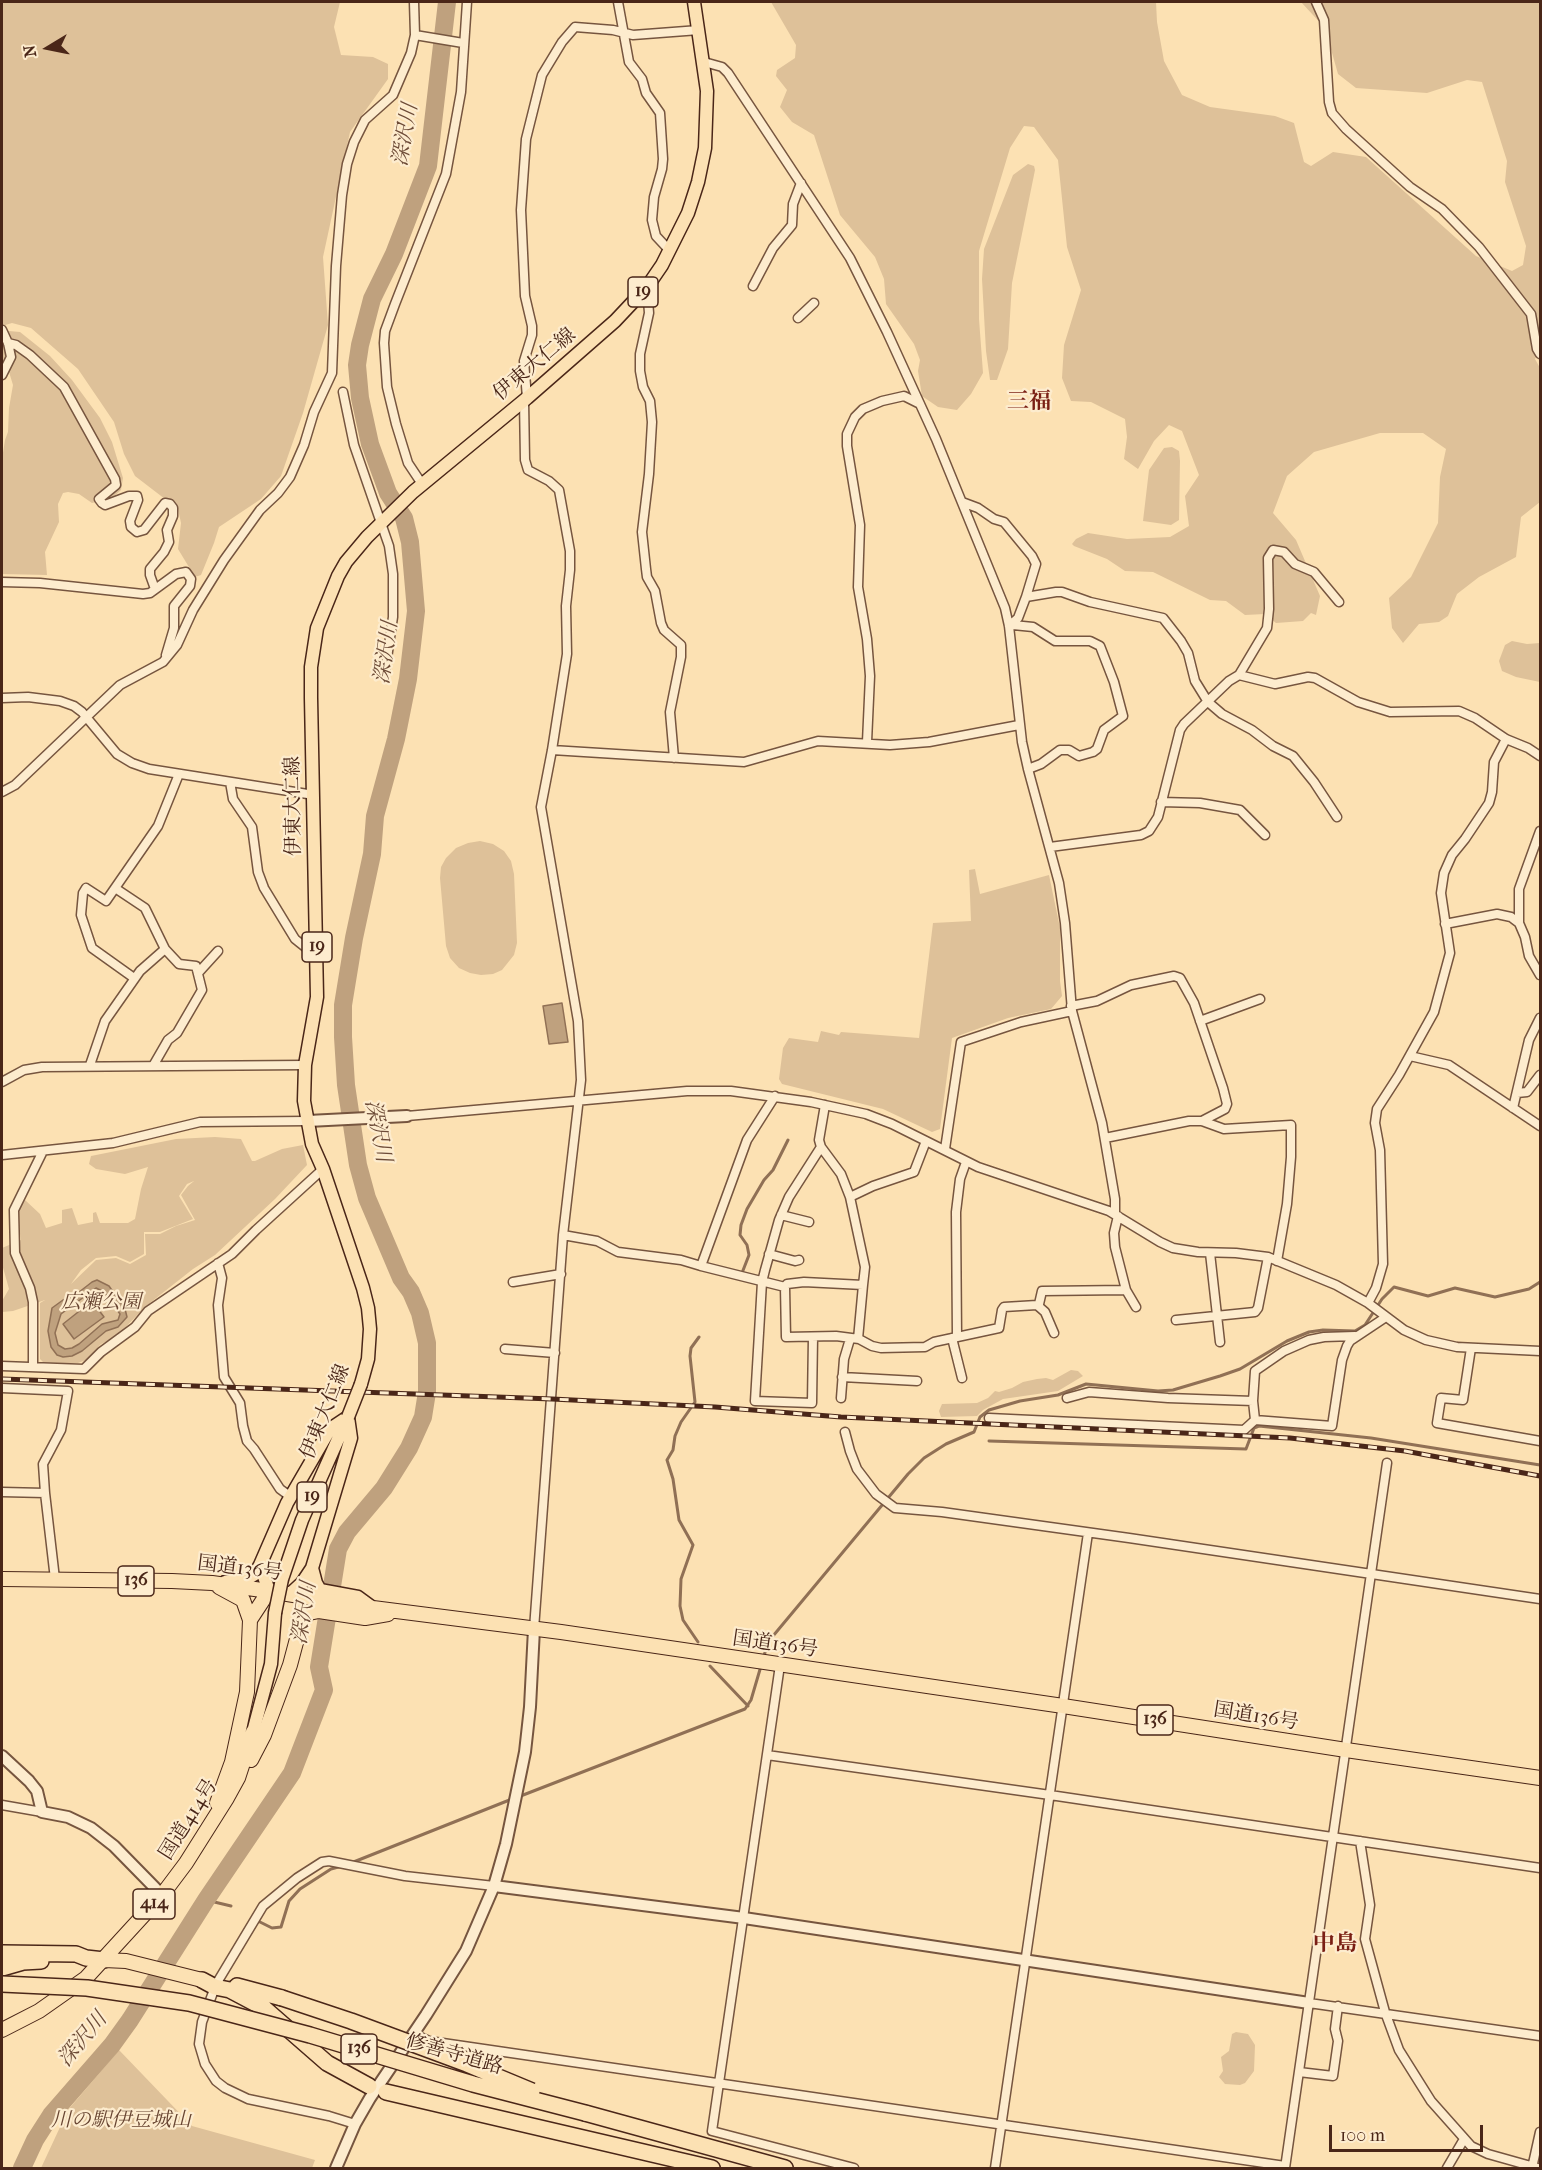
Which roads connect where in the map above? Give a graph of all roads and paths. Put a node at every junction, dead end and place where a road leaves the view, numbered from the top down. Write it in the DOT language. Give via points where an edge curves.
graph roads {
  1 [pos="414,2"];
  2 [pos="467,2"];
  3 [pos="618,2"];
  4 [pos="694,2"];
  5 [pos="1316,2"];
  6 [pos="699,30"];
  7 [pos="624,33"];
  8 [pos="419,36"];
  9 [pos="460,42"];
  10 [pos="704,62"];
  11 [pos="801,183"];
  12 [pos="670,252"];
  13 [pos="753,286"];
  14 [pos="647,287"];
  15 [pos="814,303"];
  16 [pos="798,318"];
  17 [pos="2,330"];
  18 [pos="8,343"];
  19 [pos="1540,354"];
  20 [pos="2,375"];
  21 [pos="343,392"];
  22 [pos="526,399"];
  23 [pos="920,404"];
  24 [pos="418,488"];
  25 [pos="962,502"];
  26 [pos="383,520"];
  27 [pos="2,582"];
  28 [pos="155,589"];
  29 [pos="1026,597"];
  30 [pos="1339,602"];
  31 [pos="1011,626"];
  32 [pos="164,662"];
  33 [pos="385,672"];
  34 [pos="1239,675"];
  35 [pos="2,698"];
  36 [pos="1208,702"];
  37 [pos="85,717"];
  38 [pos="1019,725"];
  39 [pos="1506,738"];
  40 [pos="867,742"];
  41 [pos="552,750"];
  42 [pos="1540,756"];
  43 [pos="674,758"];
  44 [pos="1028,769"];
  45 [pos="179,774"];
  46 [pos="230,782"];
  47 [pos="2,792"];
  48 [pos="314,795"];
  49 [pos="1161,802"];
  50 [pos="1337,817"];
  51 [pos="1540,831"];
  52 [pos="1265,835"];
  53 [pos="1050,847"];
  54 [pos="115,888"];
  55 [pos="1519,923"];
  56 [pos="1445,924"];
  57 [pos="165,949"];
  58 [pos="218,951"];
  59 [pos="317,951"];
  60 [pos="198,973"];
  61 [pos="1540,975"];
  62 [pos="134,978"];
  63 [pos="1260,999"];
  64 [pos="1071,1008"];
  65 [pos="1540,1018"];
  66 [pos="1200,1021"];
  67 [pos="1410,1056"];
  68 [pos="90,1065"];
  69 [pos="304,1065"];
  70 [pos="153,1066"];
  71 [pos="1540,1075"];
  72 [pos="2,1082"];
  73 [pos="1516,1093"];
  74 [pos="776,1096"];
  75 [pos="580,1100"];
  76 [pos="825,1105"];
  77 [pos="1514,1108"];
  78 [pos="407,1116"];
  79 [pos="308,1121"];
  80 [pos="1202,1121"];
  81 [pos="1540,1126"];
  82 [pos="1105,1138"];
  83 [pos="926,1142"];
  84 [pos="821,1147"];
  85 [pos="945,1149"];
  86 [pos="42,1151"];
  87 [pos="2,1155"];
  88 [pos="966,1161"];
  89 [pos="323,1169"];
  90 [pos="850,1197"];
  91 [pos="781,1215"];
  92 [pos="1117,1215"];
  93 [pos="809,1222"];
  94 [pos="563,1235"];
  95 [pos="1210,1253"];
  96 [pos="769,1254"];
  97 [pos="1268,1257"];
  98 [pos="799,1260"];
  99 [pos="1277,1261"];
  100 [pos="218,1263"];
  101 [pos="701,1266"];
  102 [pos="561,1274"];
  103 [pos="513,1282"];
  104 [pos="762,1282"];
  105 [pos="863,1285"];
  106 [pos="785,1287"];
  107 [pos="1126,1290"];
  108 [pos="1037,1305"];
  109 [pos="1136,1308"];
  110 [pos="1376,1309"];
  111 [pos="1217,1316"];
  112 [pos="1176,1320"];
  113 [pos="1054,1333"];
  114 [pos="1359,1336"];
  115 [pos="813,1337"];
  116 [pos="955,1338"];
  117 [pos="854,1339"];
  118 [pos="1220,1342"];
  119 [pos="1471,1348"];
  120 [pos="505,1349"];
  121 [pos="1540,1351"];
  122 [pos="555,1353"];
  123 [pos="2,1365"];
  124 [pos="33,1367"];
  125 [pos="842,1377"];
  126 [pos="962,1378"];
  127 [pos="917,1381"];
  128 [pos="2,1388"];
  129 [pos="841,1398"];
  130 [pos="1067,1398"];
  131 [pos="1253,1401"];
  132 [pos="348,1417"];
  133 [pos="989,1418"];
  134 [pos="1255,1420"];
  135 [pos="845,1432"];
  136 [pos="1540,1441"];
  137 [pos="1387,1463"];
  138 [pos="2,1492"];
  139 [pos="45,1493"];
  140 [pos="291,1497"];
  141 [pos="1088,1533"];
  142 [pos="260,1565"];
  143 [pos="312,1568"];
  144 [pos="1372,1574"];
  145 [pos="2,1579"];
  146 [pos="55,1579"];
  147 [pos="212,1583"];
  148 [pos="269,1591"];
  149 [pos="290,1594"];
  150 [pos="1540,1599"];
  151 [pos="320,1600"];
  152 [pos="250,1620"];
  153 [pos="534,1629"];
  154 [pos="768,1664"];
  155 [pos="1064,1706"];
  156 [pos="253,1732"];
  157 [pos="1346,1750"];
  158 [pos="767,1755"];
  159 [pos="2,1756"];
  160 [pos="238,1778"];
  161 [pos="1540,1778"];
  162 [pos="1050,1795"];
  163 [pos="2,1805"];
  164 [pos="42,1812"];
  165 [pos="213,1820"];
  166 [pos="1333,1838"];
  167 [pos="1360,1841"];
  168 [pos="1540,1868"];
  169 [pos="494,1886"];
  170 [pos="162,1895"];
  171 [pos="744,1918"];
  172 [pos="2,1953"];
  173 [pos="86,1958"];
  174 [pos="104,1960"];
  175 [pos="1026,1962"];
  176 [pos="2,1968"];
  177 [pos="212,1982"];
  178 [pos="2,1984"];
  179 [pos="1309,2003"];
  180 [pos="1338,2006"];
  181 [pos="1385,2012"];
  182 [pos="2,2030"];
  183 [pos="414,2034"];
  184 [pos="1540,2036"];
  185 [pos="1299,2072"];
  186 [pos="720,2084"];
  187 [pos="369,2086"];
  188 [pos="386,2092"];
  189 [pos="585,2113"];
  190 [pos="355,2124"];
  191 [pos="1002,2124"];
  192 [pos="1540,2132"];
  193 [pos="1464,2139"];
  194 [pos="1285,2167"];
  195 [pos="1534,2168"];
  196 [pos="336,2169"];
  197 [pos="712,2169"];
  198 [pos="785,2169"];
  199 [pos="854,2169"];
  200 [pos="995,2169"];
  201 [pos="1447,2169"];
  1 -- 8 [label="street"];
  2 -- 9 [label="street"];
  3 -- 7 [label="street"];
  4 -- 6 [label="main road, 伊東大仁線 / 19"];
  5 -- 19 [label="street" via="1324,20 1332,113 1410,187 1442,209 1479,247 1531,314"];
  6 -- 7 [label="street"];
  6 -- 10 [label="main road, 伊東大仁線 / 19"];
  7 -- 12 [label="street" via="629,62 660,112 662,169 652,220 656,236"];
  7 -- 22 [label="street" via="575,27 546,67 537,89 526,139 521,210 525,296 532,326 524,361"];
  8 -- 9 [label="street"];
  8 -- 32 [label="street" via="393,94 366,120 347,164 340,219 333,364 304,445 290,477 224,560"];
  9 -- 24 [label="street" via="461,92 446,174 385,331 387,387"];
  10 -- 11 [label="street" via="728,73"];
  10 -- 12 [label="main road, 伊東大仁線 / 19" via="705,148 688,213"];
  11 -- 13 [label="street" via="793,204 792,225 773,248"];
  11 -- 23 [label="street" via="850,258"];
  12 -- 14 [label="main road, 伊東大仁線 / 19"];
  14 -- 22 [label="main road, 伊東大仁線 / 19" via="615,321"];
  14 -- 43 [label="street" via="649,313 640,371 652,422 642,531 645,569 655,591 661,623 681,645 670,712"];
  15 -- 16 [label="street"];
  17 -- 18 [label="street"];
  18 -- 20 [label="street" via="10,362"];
  18 -- 28 [label="street" via="30,356 64,387 115,479 116,485 99,499 102,504 137,496 130,521 137,532 144,530 165,503 173,508 167,530 169,542 150,569"];
  21 -- 26 [label="street" via="354,445"];
  22 -- 24 [label="main road, 伊東大仁線 / 19"];
  22 -- 41 [label="street" via="525,460 528,470 559,490 570,551 567,654"];
  23 -- 25 [label="street"];
  23 -- 40 [label="street" via="904,396 882,401 863,409 847,434 860,525 858,587 870,676"];
  24 -- 26 [label="main road, 伊東大仁線 / 19"];
  25 -- 29 [label="street" via="1004,522 1032,556 1036,564"];
  25 -- 31 [label="street"];
  26 -- 33 [label="street" via="393,574 393,617"];
  26 -- 48 [label="main road, 伊東大仁線 / 19" via="346,562 317,628 311,678"];
  27 -- 28 [label="street" via="143,594"];
  28 -- 32 [label="street" via="181,572 191,579 174,606 174,628"];
  29 -- 31 [label="street"];
  29 -- 36 [label="street" via="1062,592 1163,618 1188,653 1195,681"];
  30 -- 34 [label="street" via="1314,572 1295,564 1284,552 1273,550 1268,558 1267,628"];
  31 -- 38 [label="street"];
  31 -- 44 [label="street" via="1029,625 1055,641 1082,640 1100,645 1124,716 1104,730 1093,752 1079,756 1060,750"];
  32 -- 37 [label="street" via="120,685"];
  34 -- 36 [label="street"];
  34 -- 39 [label="street" via="1274,684 1315,678 1382,711 1459,711"];
  35 -- 37 [label="street" via="25,696 60,701 74,706"];
  36 -- 49 [label="street" via="1177,736"];
  36 -- 50 [label="street" via="1293,756"];
  37 -- 45 [label="street" via="117,754 149,769"];
  37 -- 47 [label="street" via="15,785"];
  38 -- 40 [label="street" via="929,742"];
  38 -- 44 [label="street"];
  39 -- 42 [label="street"];
  39 -- 56 [label="street" via="1494,762 1489,803 1452,855 1444,873 1441,893"];
  40 -- 43 [label="street" via="818,741 744,762"];
  41 -- 43 [label="street"];
  41 -- 75 [label="street" via="541,814 578,1022"];
  44 -- 53 [label="street"];
  45 -- 46 [label="street"];
  45 -- 54 [label="street" via="158,826"];
  46 -- 48 [label="street"];
  46 -- 59 [label="street" via="233,799 252,827 264,888 295,939"];
  48 -- 59 [label="main road, 伊東大仁線 / 19"];
  49 -- 52 [label="street" via="1240,810"];
  49 -- 53 [label="street" via="1154,826 1141,835"];
  51 -- 55 [label="street" via="1519,889"];
  53 -- 64 [label="street" via="1065,923"];
  54 -- 57 [label="street" via="145,908"];
  54 -- 62 [label="street" via="106,901 86,888 81,915 92,948"];
  55 -- 56 [label="street" via="1497,914"];
  55 -- 61 [label="street" via="1529,956"];
  56 -- 67 [label="street" via="1449,963 1434,1012"];
  57 -- 60 [label="street" via="179,964 196,966"];
  57 -- 62 [label="street"];
  58 -- 60 [label="street"];
  59 -- 69 [label="main road, 伊東大仁線 / 19" via="317,997"];
  60 -- 70 [label="street" via="202,990"];
  62 -- 68 [label="street" via="105,1021"];
  63 -- 66 [label="street"];
  64 -- 66 [label="street" via="1131,985 1178,976"];
  64 -- 82 [label="street"];
  64 -- 85 [label="street" via="961,1042"];
  65 -- 73 [label="street" via="1529,1040"];
  66 -- 80 [label="street" via="1227,1104 1225,1109"];
  67 -- 77 [label="street" via="1449,1065"];
  67 -- 110 [label="street" via="1375,1115 1380,1150 1383,1264 1376,1288"];
  68 -- 70 [label="street"];
  68 -- 72 [label="street" via="32,1068"];
  69 -- 70 [label="street"];
  69 -- 79 [label="main road, 伊東大仁線 / 19"];
  71 -- 73 [label="street" via="1527,1092"];
  73 -- 77 [label="street"];
  74 -- 75 [label="street" via="687,1091"];
  74 -- 76 [label="street"];
  74 -- 101 [label="street" via="747,1140"];
  75 -- 78 [label="street"];
  75 -- 94 [label="street"];
  76 -- 83 [label="street" via="866,1114"];
  76 -- 84 [label="street"];
  77 -- 81 [label="street"];
  78 -- 79 [label="street"];
  79 -- 86 [label="street" via="200,1122 113,1143"];
  79 -- 89 [label="main road, 伊東大仁線 / 19" via="312,1144"];
  80 -- 82 [label="street"];
  80 -- 99 [label="street" via="1224,1130 1291,1125 1287,1204"];
  82 -- 92 [label="street"];
  83 -- 85 [label="street"];
  83 -- 90 [label="street" via="914,1172"];
  84 -- 90 [label="street" via="841,1174"];
  84 -- 91 [label="street"];
  85 -- 88 [label="street"];
  86 -- 87 [label="street"];
  86 -- 124 [label="street" via="14,1210 15,1253 33,1302"];
  88 -- 92 [label="street"];
  88 -- 116 [label="street" via="956,1212"];
  89 -- 100 [label="street"];
  89 -- 132 [label="main road, 伊東大仁線 / 19, bridge" via="368,1308 368,1359"];
  90 -- 105 [label="street" via="865,1267"];
  91 -- 93 [label="street"];
  91 -- 96 [label="street"];
  92 -- 95 [label="street" via="1173,1248"];
  92 -- 107 [label="street" via="1115,1247"];
  94 -- 101 [label="street" via="590,1239 618,1252"];
  94 -- 102 [label="street"];
  95 -- 97 [label="street"];
  95 -- 111 [label="street"];
  96 -- 98 [label="street"];
  96 -- 104 [label="street"];
  97 -- 99 [label="street"];
  97 -- 111 [label="street" via="1255,1312"];
  99 -- 110 [label="street" via="1336,1285"];
  100 -- 124 [label="street" via="148,1311 124,1337 84,1369"];
  100 -- 140 [label="street" via="222,1278 218,1305 224,1377 240,1403 247,1441 280,1489"];
  101 -- 104 [label="street"];
  102 -- 103 [label="street"];
  102 -- 122 [label="street"];
  104 -- 106 [label="street"];
  104 -- 115 [label="street" via="755,1401 812,1403"];
  105 -- 106 [label="street" via="804,1282"];
  105 -- 117 [label="street"];
  106 -- 115 [label="street" via="786,1337"];
  107 -- 108 [label="street" via="1042,1291"];
  107 -- 109 [label="street"];
  108 -- 113 [label="street" via="1045,1312"];
  108 -- 116 [label="street" via="1004,1307 999,1328"];
  110 -- 114 [label="street"];
  110 -- 119 [label="street" via="1404,1330 1426,1340"];
  111 -- 112 [label="street"];
  111 -- 118 [label="street"];
  114 -- 131 [label="street" via="1315,1338 1284,1351 1255,1371"];
  114 -- 134 [label="street" via="1350,1341 1344,1353 1332,1426"];
  115 -- 117 [label="street"];
  116 -- 117 [label="street" via="934,1341 925,1347 891,1348"];
  116 -- 126 [label="street"];
  117 -- 125 [label="street" via="846,1347"];
  119 -- 121 [label="street"];
  119 -- 136 [label="street" via="1463,1400 1441,1398 1437,1423"];
  120 -- 122 [label="street"];
  122 -- 153 [label="street"];
  123 -- 124 [label="street"];
  125 -- 127 [label="street"];
  125 -- 129 [label="street"];
  128 -- 139 [label="street" via="68,1391 61,1430 43,1464"];
  130 -- 131 [label="street" via="1089,1392"];
  131 -- 134 [label="street"];
  132 -- 140 [label="main road" via="330,1429"];
  132 -- 143 [label="main road" via="351,1438"];
  132 -- 156 [label="main road, 伊東大仁線 / 19, bridge" via="302,1520 282,1579 271,1664"];
  133 -- 134 [label="street" via="1244,1430"];
  135 -- 141 [label="street" via="858,1469 889,1505"];
  137 -- 144 [label="street"];
  138 -- 139 [label="street"];
  139 -- 146 [label="street"];
  140 -- 142 [label="main road"];
  141 -- 144 [label="street"];
  141 -- 155 [label="street"];
  142 -- 147 [label="main road" via="245,1580"];
  142 -- 148 [label="main road"];
  143 -- 149 [label="main road"];
  143 -- 151 [label="main road"];
  144 -- 150 [label="street"];
  144 -- 157 [label="street"];
  145 -- 146 [label="highway, 国道136号 / 136"];
  146 -- 147 [label="highway, 国道136号 / 136"];
  147 -- 148 [label="highway, 国道136号 / 136"];
  147 -- 152 [label="highway" via="243,1600"];
  148 -- 149 [label="highway, 国道136号 / 136"];
  148 -- 152 [label="highway"];
  149 -- 151 [label="highway, 国道136号 / 136"];
  151 -- 153 [label="highway, 国道136号 / 136" via="363,1607 365,1618 401,1612"];
  151 -- 160 [label="highway, 414" via="302,1620 264,1735"];
  152 -- 165 [label="highway, 414" via="246,1692 232,1762"];
  153 -- 154 [label="highway, 国道136号 / 136"];
  153 -- 169 [label="street" via="525,1752"];
  154 -- 155 [label="highway, 国道136号 / 136"];
  154 -- 158 [label="street"];
  155 -- 157 [label="highway, 国道136号 / 136"];
  155 -- 162 [label="street"];
  156 -- 160 [label="highway, 国道414号 / 414"];
  157 -- 161 [label="highway, 国道136号 / 136"];
  157 -- 166 [label="street"];
  158 -- 162 [label="street"];
  158 -- 171 [label="street"];
  159 -- 164 [label="street" via="37,1791"];
  160 -- 165 [label="highway, 国道414号 / 414"];
  162 -- 166 [label="street"];
  162 -- 175 [label="street"];
  163 -- 164 [label="street"];
  164 -- 170 [label="street" via="68,1817 91,1828"];
  165 -- 170 [label="highway, 国道414号 / 414"];
  166 -- 167 [label="street"];
  166 -- 179 [label="street"];
  167 -- 168 [label="street"];
  167 -- 181 [label="street" via="1370,1905 1365,1939"];
  169 -- 171 [label="street"];
  169 -- 177 [label="street" via="322,1862 263,1906"];
  169 -- 183 [label="street" via="466,1951"];
  170 -- 174 [label="highway, 国道414号 / 414"];
  171 -- 175 [label="street"];
  171 -- 186 [label="street"];
  172 -- 173 [label="highway" via="75,1954"];
  173 -- 174 [label="highway"];
  173 -- 176 [label="highway" via="22,1962"];
  174 -- 177 [label="highway" via="126,1961"];
  174 -- 182 [label="highway, 国道414号 / 414" via="60,1997"];
  175 -- 179 [label="street"];
  175 -- 191 [label="street"];
  177 -- 187 [label="highway" via="264,2008 327,2063"];
  177 -- 189 [label="highway, bridge" via="282,1998 351,2021"];
  177 -- 190 [label="street" via="199,2044 216,2081 248,2099"];
  178 -- 189 [label="highway, 修善寺道路 / 136, bridge" via="87,1988 189,2003"];
  179 -- 180 [label="street"];
  179 -- 185 [label="street"];
  180 -- 181 [label="street"];
  180 -- 185 [label="street" via="1333,2076"];
  181 -- 184 [label="street"];
  181 -- 193 [label="street" via="1412,2072"];
  183 -- 186 [label="street" via="429,2041"];
  183 -- 190 [label="street"];
  185 -- 194 [label="street"];
  186 -- 191 [label="street"];
  186 -- 199 [label="street" via="712,2130"];
  188 -- 197 [label="highway"];
  189 -- 198 [label="highway, 修善寺道路 / 136"];
  190 -- 196 [label="street"];
  191 -- 194 [label="street"];
  191 -- 200 [label="street"];
  192 -- 195 [label="street"];
  193 -- 195 [label="street" via="1478,2151"];
  193 -- 201 [label="street"];
}
